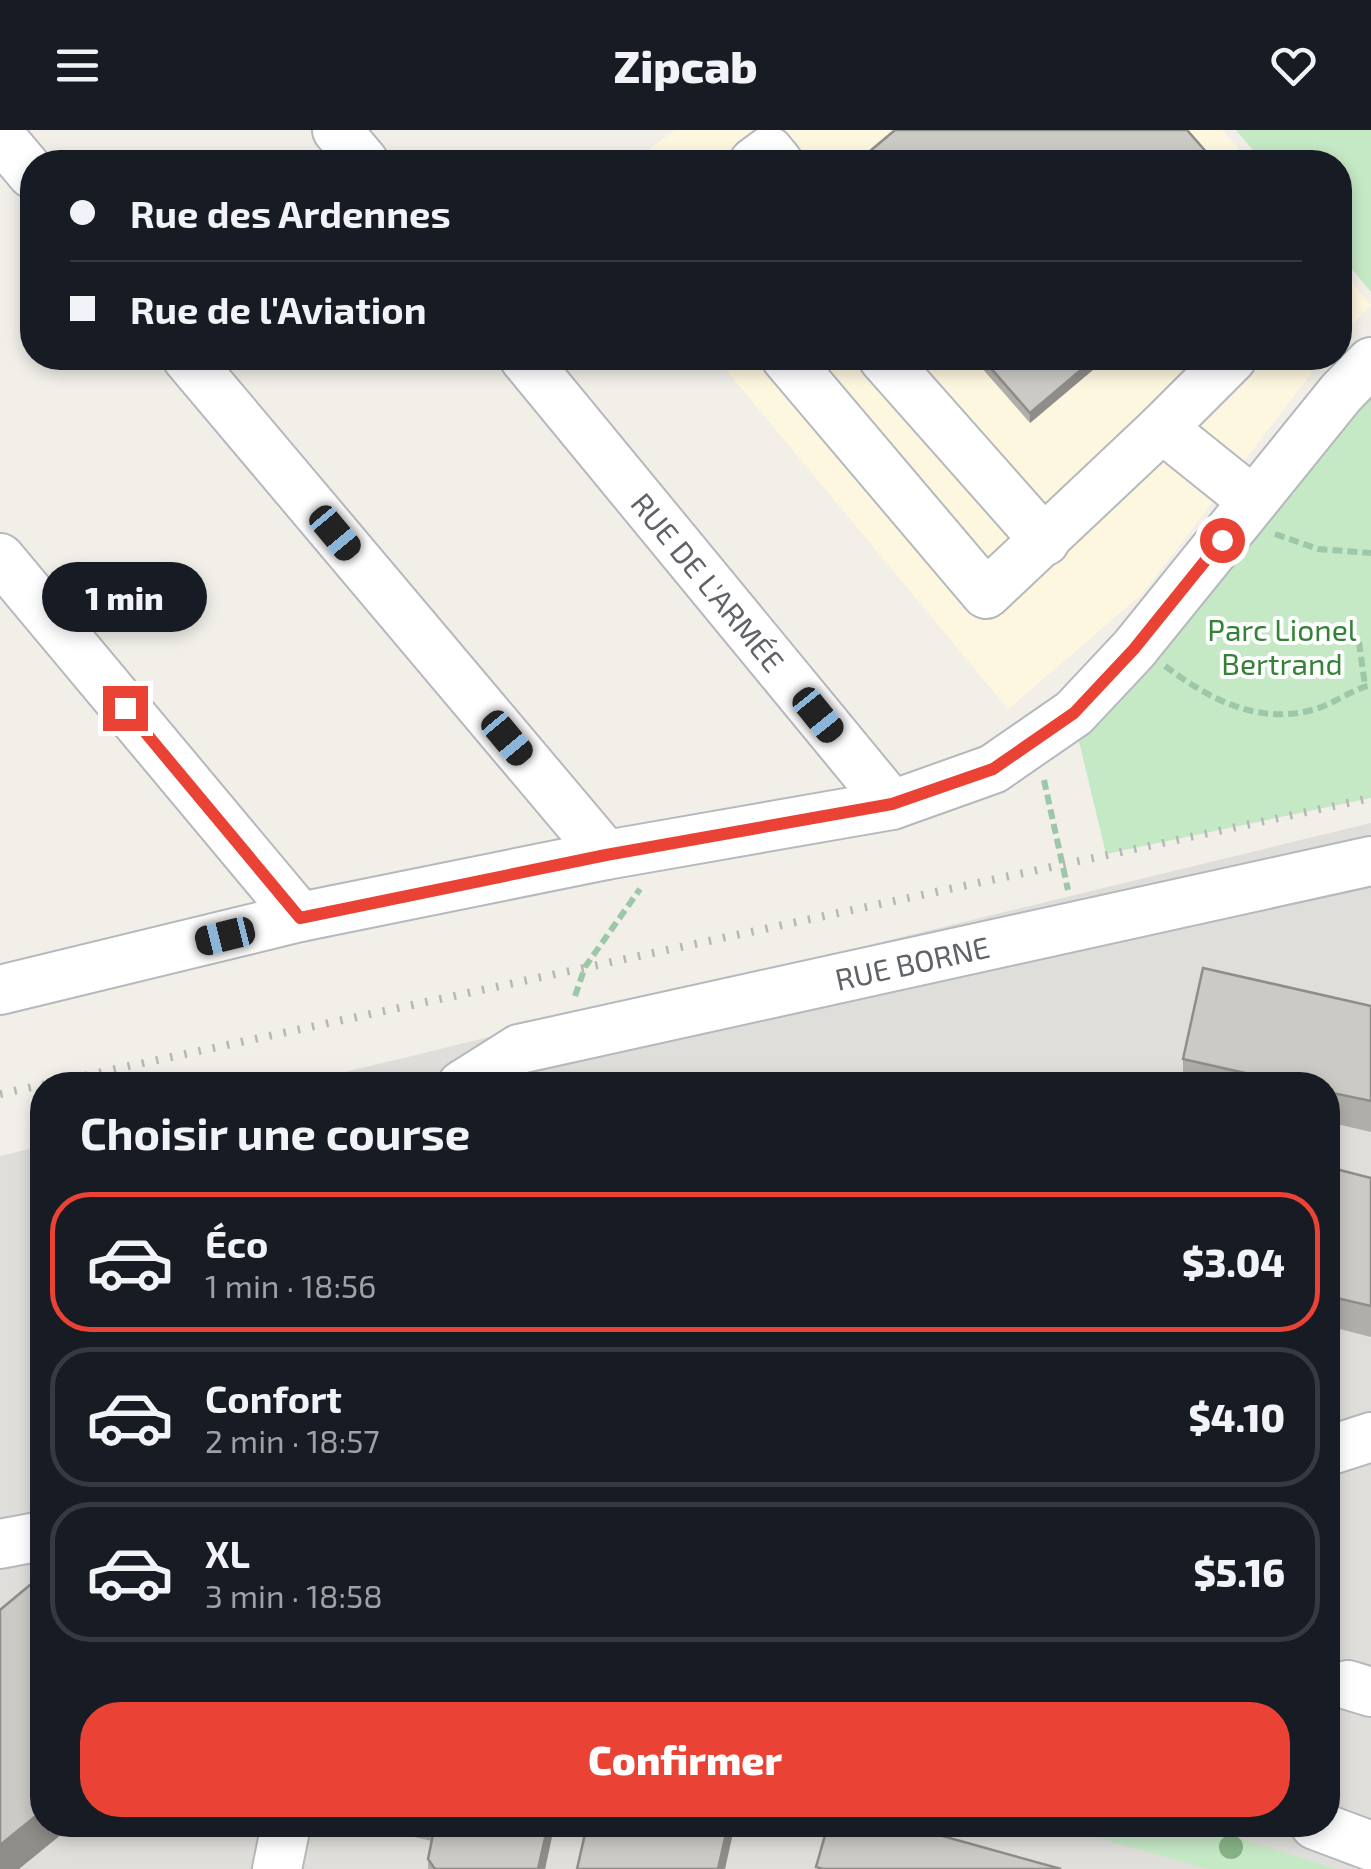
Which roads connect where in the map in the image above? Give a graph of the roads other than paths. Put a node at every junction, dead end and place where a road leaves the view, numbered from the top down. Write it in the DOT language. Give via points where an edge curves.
graph roads {
  1 [pos="337,130"];
  2 [pos="0,136"];
  3 [pos="354,150"];
  4 [pos="20,160"];
  5 [pos="1371,362"];
  6 [pos="198,370"];
  7 [pos="534,370"];
  8 [pos="796,370"];
  9 [pos="894,370"];
  10 [pos="1220,370"];
  11 [pos="1162,428"];
  12 [pos="1248,507"];
  13 [pos="1045,541"];
  14 [pos="0,558"];
  15 [pos="892,804"];
  16 [pos="626,852"];
  17 [pos="1371,861"];
  18 [pos="300,918"];
  19 [pos="0,990"];
  20 [pos="483,1072"];
  21 [pos="1371,1437"];
  22 [pos="1340,1448"];
  23 [pos="30,1538"];
  24 [pos="0,1544"];
  25 [pos="1340,1835"];
  26 [pos="284,1837"];
  27 [pos="1371,1846"];
  28 [pos="277,1869"];
  1 -- 3 [label="street"];
  2 -- 4 [label="street"];
  5 -- 12 [label="street"];
  6 -- 16 [label="street"];
  7 -- 15 [label="street, RUE DE L'ARMÉE"];
  8 -- 13 [label="street" via="986,594"];
  9 -- 13 [label="street"];
  10 -- 11 [label="street"];
  11 -- 12 [label="street"];
  11 -- 13 [label="street"];
  12 -- 15 [label="street" via="1074,713 993,769"];
  14 -- 18 [label="street"];
  15 -- 16 [label="street"];
  16 -- 18 [label="street"];
  17 -- 20 [label="street, RUE BORNE" via="520,1049"];
  18 -- 19 [label="street"];
  21 -- 22 [label="street"];
  23 -- 24 [label="street"];
  25 -- 27 [label="street"];
  26 -- 28 [label="street"];
}
